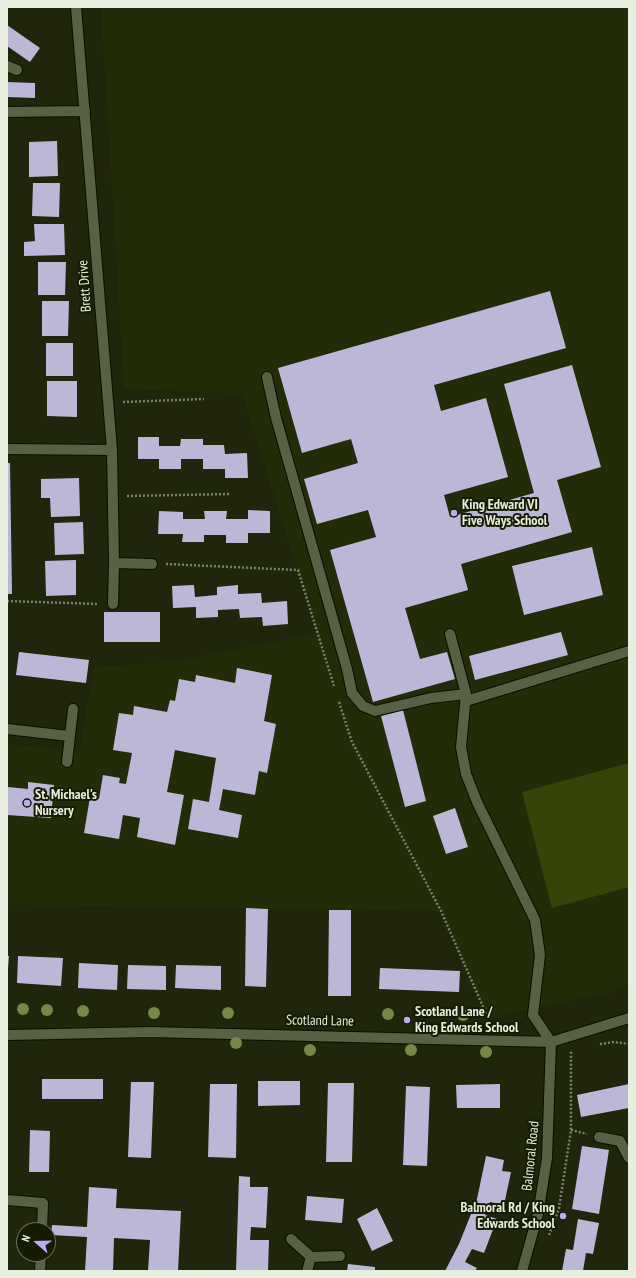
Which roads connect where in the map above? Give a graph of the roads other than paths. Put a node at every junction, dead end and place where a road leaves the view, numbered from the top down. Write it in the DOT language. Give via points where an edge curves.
graph roads {
  1 [pos="76,7"];
  2 [pos="7,66"];
  3 [pos="17,70"];
  4 [pos="85,111"];
  5 [pos="7,112"];
  6 [pos="267,377"];
  7 [pos="7,450"];
  8 [pos="112,450"];
  9 [pos="114,563"];
  10 [pos="152,564"];
  11 [pos="113,604"];
  12 [pos="450,634"];
  13 [pos="629,651"];
  14 [pos="466,698"];
  15 [pos="73,709"];
  16 [pos="7,729"];
  17 [pos="69,736"];
  18 [pos="67,762"];
  19 [pos="629,1018"];
  20 [pos="7,1035"];
  21 [pos="551,1042"];
  22 [pos="599,1136"];
  23 [pos="624,1140"];
  24 [pos="629,1158"];
  25 [pos="7,1200"];
  26 [pos="42,1222"];
  27 [pos="291,1239"];
  28 [pos="340,1256"];
  29 [pos="311,1257"];
  30 [pos="307,1271"];
  31 [pos="522,1271"];
  1 -- 4 [label="street, Brett Drive"];
  2 -- 3 [label="street"];
  4 -- 5 [label="street"];
  4 -- 8 [label="street, Brett Drive"];
  6 -- 14 [label="street" via="352,693 363,706 375,711 431,698"];
  7 -- 8 [label="street"];
  8 -- 9 [label="street, Brett Drive"];
  9 -- 10 [label="street"];
  9 -- 11 [label="street, Brett Drive"];
  12 -- 14 [label="street"];
  13 -- 14 [label="street"];
  14 -- 21 [label="street" via="461,747 466,774 477,802 535,920 540,955 533,1015"];
  15 -- 17 [label="street"];
  16 -- 17 [label="street"];
  17 -- 18 [label="street"];
  19 -- 21 [label="street, Scotland Lane"];
  20 -- 21 [label="street, Scotland Lane" via="150,1032"];
  21 -- 31 [label="street, Balmoral Road" via="547,1158 538,1214"];
  22 -- 23 [label="street"];
  23 -- 24 [label="street"];
  25 -- 26 [label="street" via="43,1203"];
  27 -- 29 [label="street"];
  28 -- 29 [label="street"];
  29 -- 30 [label="street"];
}
